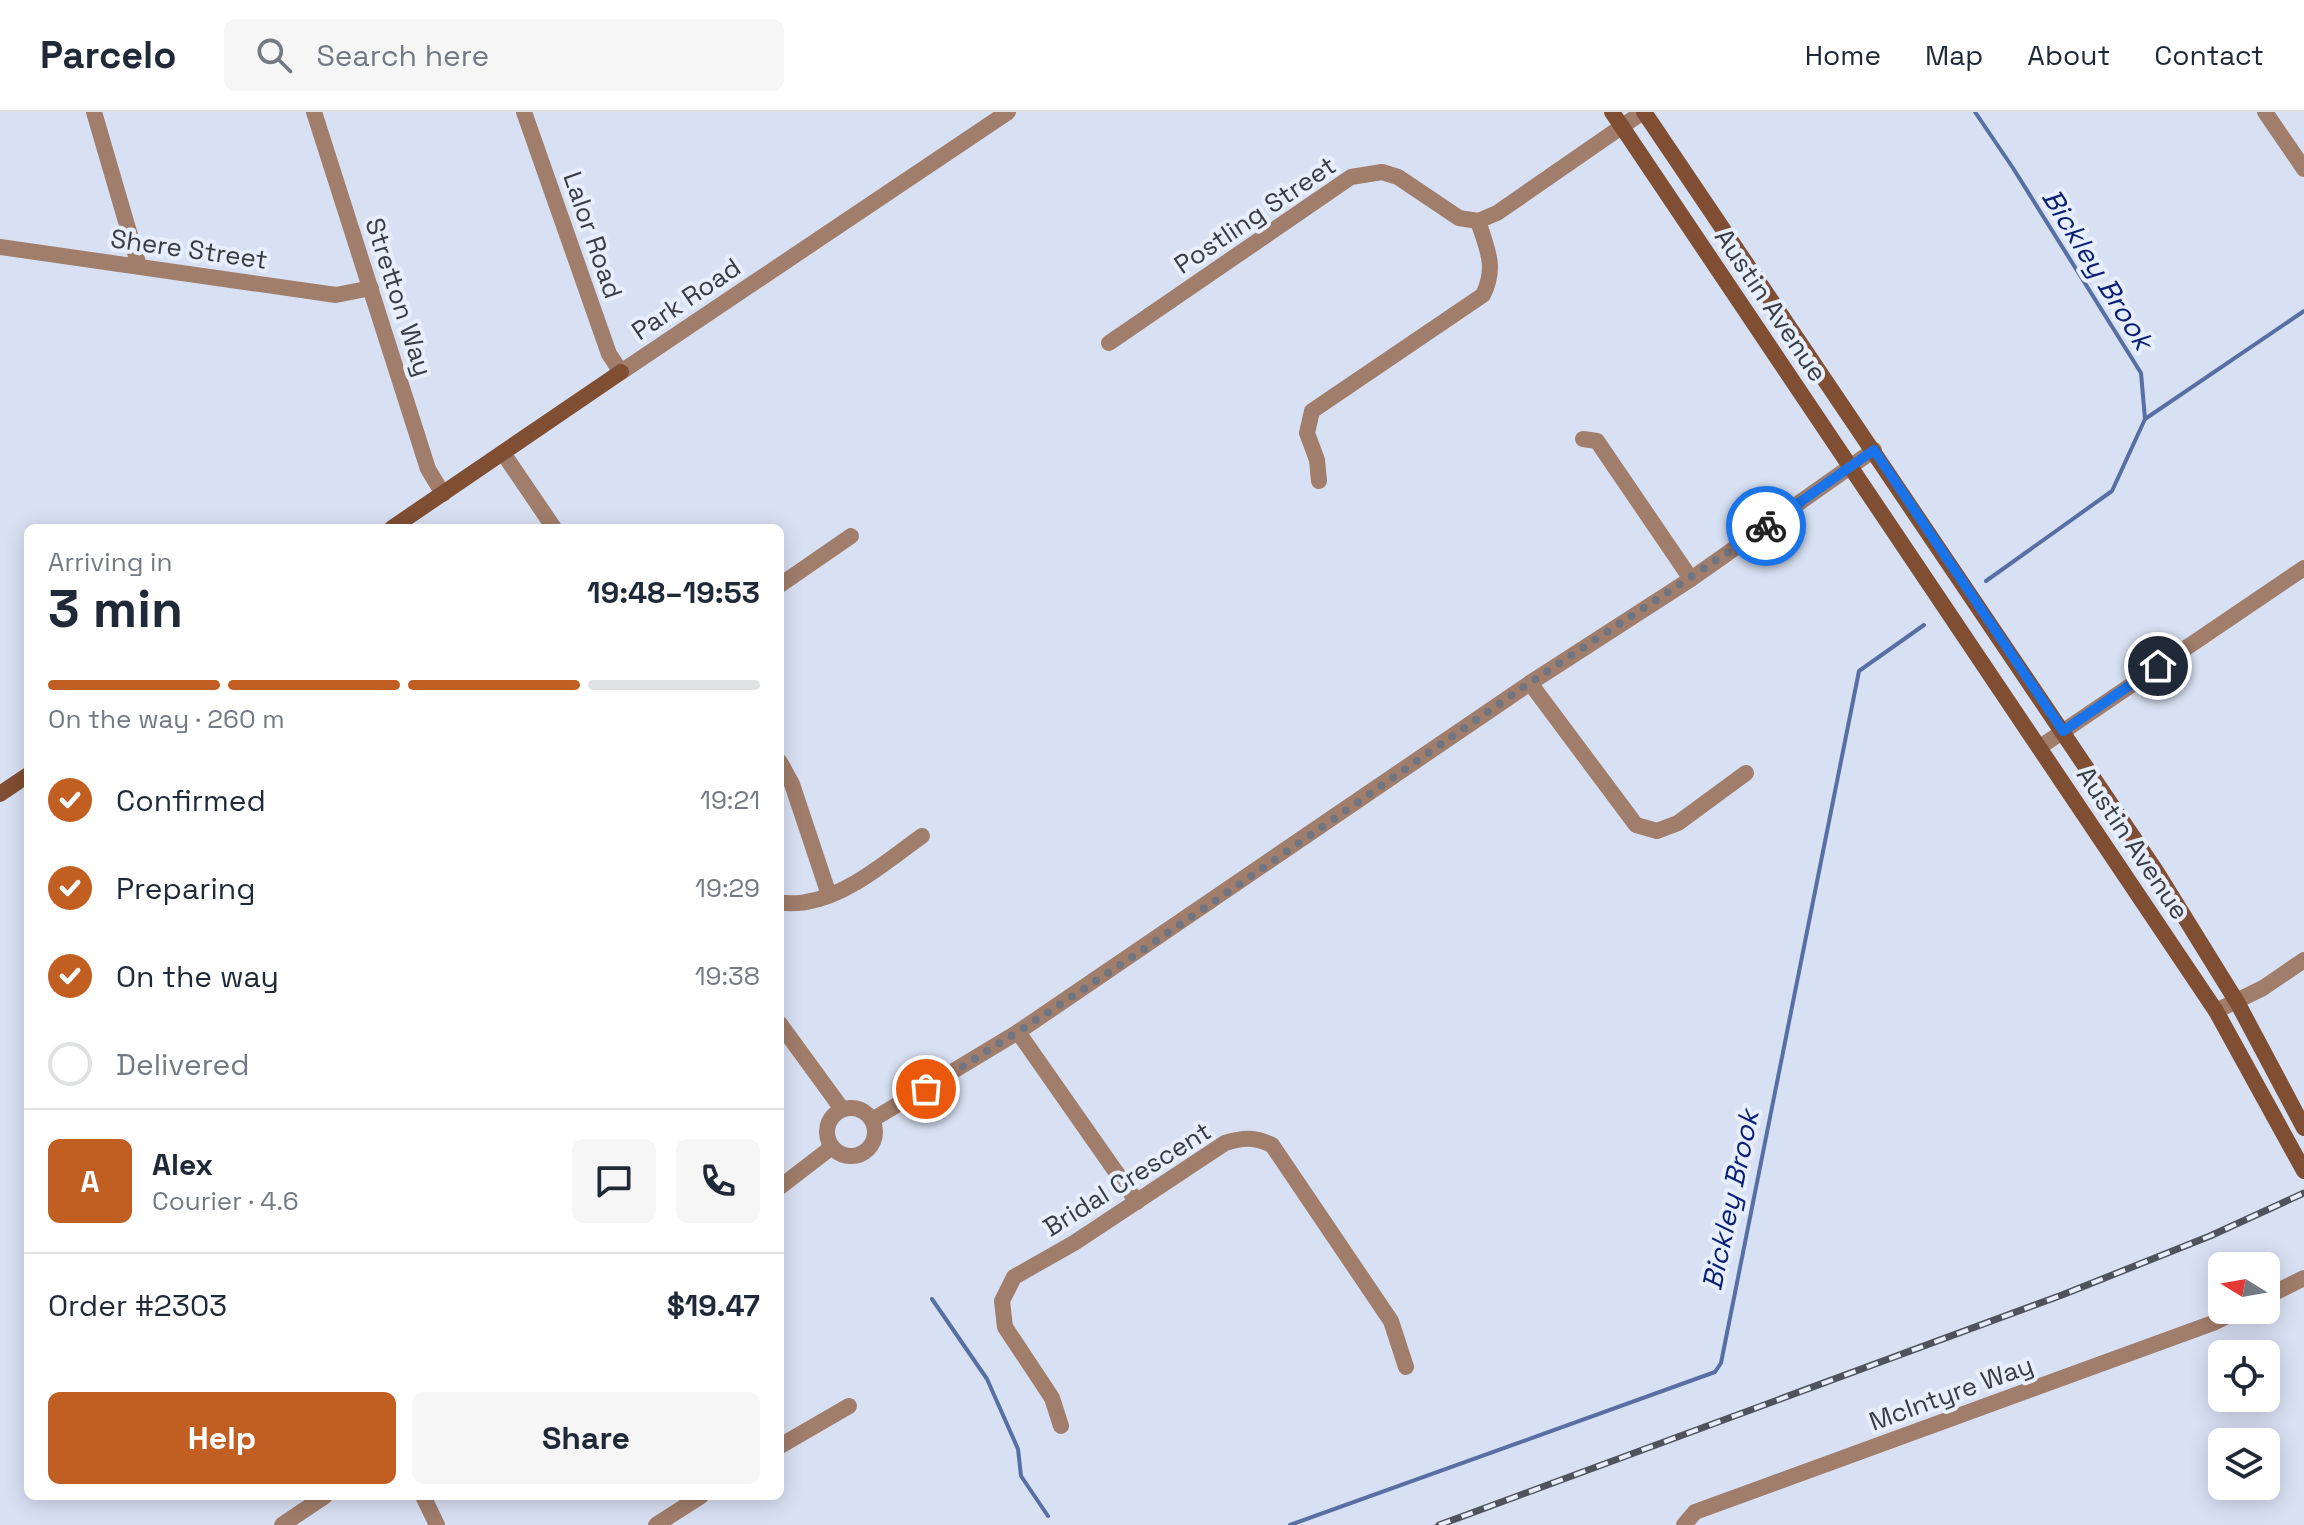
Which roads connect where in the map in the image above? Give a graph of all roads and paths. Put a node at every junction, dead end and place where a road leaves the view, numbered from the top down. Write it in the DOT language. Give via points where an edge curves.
graph roads {
  1 [pos="94,112"];
  2 [pos="314,112"];
  3 [pos="524,112"];
  4 [pos="1612,112"];
  5 [pos="1643,112"];
  6 [pos="2265,112"];
  7 [pos="1000,114"];
  8 [pos="1622,126"];
  9 [pos="2304,169"];
  10 [pos="1478,221"];
  11 [pos="0,247"];
  12 [pos="139,266"];
  13 [pos="371,288"];
  14 [pos="1109,343"];
  15 [pos="621,372"];
  16 [pos="1583,439"];
  17 [pos="1874,450"];
  18 [pos="503,453"];
  19 [pos="1851,465"];
  20 [pos="1319,481"];
  21 [pos="443,494"];
  22 [pos="398,524"];
  23 [pos="551,524"];
  24 [pos="851,536"];
  25 [pos="2304,568"];
  26 [pos="1691,579"];
  27 [pos="784,582"];
  28 [pos="1530,683"];
  29 [pos="2063,731"];
  30 [pos="2040,747"];
  31 [pos="784,769"];
  32 [pos="1746,773"];
  33 [pos="24,778"];
  34 [pos="0,794"];
  35 [pos="922,836"];
  36 [pos="829,895"];
  37 [pos="784,903"];
  38 [pos="2304,960"];
  39 [pos="2237,1002"];
  40 [pos="2216,1011"];
  41 [pos="784,1029"];
  42 [pos="1018,1032"];
  43 [pos="842,1109"];
  44 [pos="872,1120"];
  45 [pos="2304,1128"];
  46 [pos="832,1147"];
  47 [pos="2304,1171"];
  48 [pos="784,1184"];
  49 [pos="1137,1202"];
  50 [pos="2304,1278"];
  51 [pos="2280,1290"];
  52 [pos="2210,1324"];
  53 [pos="1406,1367"];
  54 [pos="849,1406"];
  55 [pos="1061,1426"];
  56 [pos="784,1444"];
  57 [pos="319,1500"];
  58 [pos="425,1500"];
  59 [pos="695,1500"];
  60 [pos="282,1525"];
  61 [pos="437,1525"];
  62 [pos="656,1525"];
  63 [pos="1684,1525"];
  1 -- 12 [label="street"];
  2 -- 13 [label="street, Stretton Way"];
  3 -- 15 [label="street, Lalor Road" via="609,354"];
  4 -- 8 [label="main road, Austin Avenue"];
  5 -- 8 [label="street"];
  5 -- 17 [label="main road, Austin Avenue"];
  6 -- 9 [label="street"];
  7 -- 15 [label="street, Park Road"];
  8 -- 10 [label="street"];
  8 -- 19 [label="main road, Austin Avenue"];
  10 -- 14 [label="street, Postling Street" via="1459,218 1398,177 1382,172 1351,177"];
  10 -- 20 [label="street" via="1491,263 1483,295 1312,411 1307,433"];
  11 -- 12 [label="street, Shere Street"];
  12 -- 13 [label="street, Shere Street" via="336,295"];
  13 -- 21 [label="street, Stretton Way" via="428,469"];
  15 -- 18 [label="main road, Park Road"];
  16 -- 26 [label="street" via="1597,441"];
  17 -- 19 [label="street"];
  17 -- 29 [label="main road, Austin Avenue"];
  18 -- 21 [label="main road, Park Road"];
  18 -- 23 [label="street"];
  19 -- 26 [label="street"];
  19 -- 30 [label="main road, Austin Avenue"];
  21 -- 22 [label="main road, Park Road"];
  24 -- 27 [label="street"];
  25 -- 29 [label="street"];
  26 -- 28 [label="street"];
  28 -- 32 [label="street" via="1636,825 1657,831 1678,823"];
  28 -- 42 [label="street"];
  29 -- 30 [label="street"];
  29 -- 39 [label="main road, Austin Avenue"];
  30 -- 40 [label="main road, Austin Avenue"];
  31 -- 36 [label="street"];
  33 -- 34 [label="main road"];
  35 -- 36 [label="street"];
  36 -- 37 [label="street"];
  38 -- 39 [label="street"];
  39 -- 40 [label="street"];
  39 -- 45 [label="main road, Austin Avenue"];
  40 -- 47 [label="main road, Austin Avenue"];
  41 -- 43 [label="street"];
  42 -- 44 [label="street"];
  42 -- 49 [label="street"];
  43 -- 44 [label="street" via="860,1109"];
  43 -- 46 [label="street" via="828,1125"];
  44 -- 46 [label="street" via="875,1135 868,1150 851,1156"];
  46 -- 48 [label="street"];
  49 -- 53 [label="street, Bridal Crescent" via="1225,1143 1244,1137 1272,1145 1391,1321"];
  49 -- 55 [label="street, Bridal Crescent" via="1014,1277 1002,1301 1005,1327 1052,1398"];
  50 -- 51 [label="street"];
  52 -- 63 [label="street, McIntyre Way" via="1695,1512"];
  54 -- 56 [label="street"];
  57 -- 60 [label="street"];
  58 -- 61 [label="street"];
  59 -- 62 [label="street"];
}
